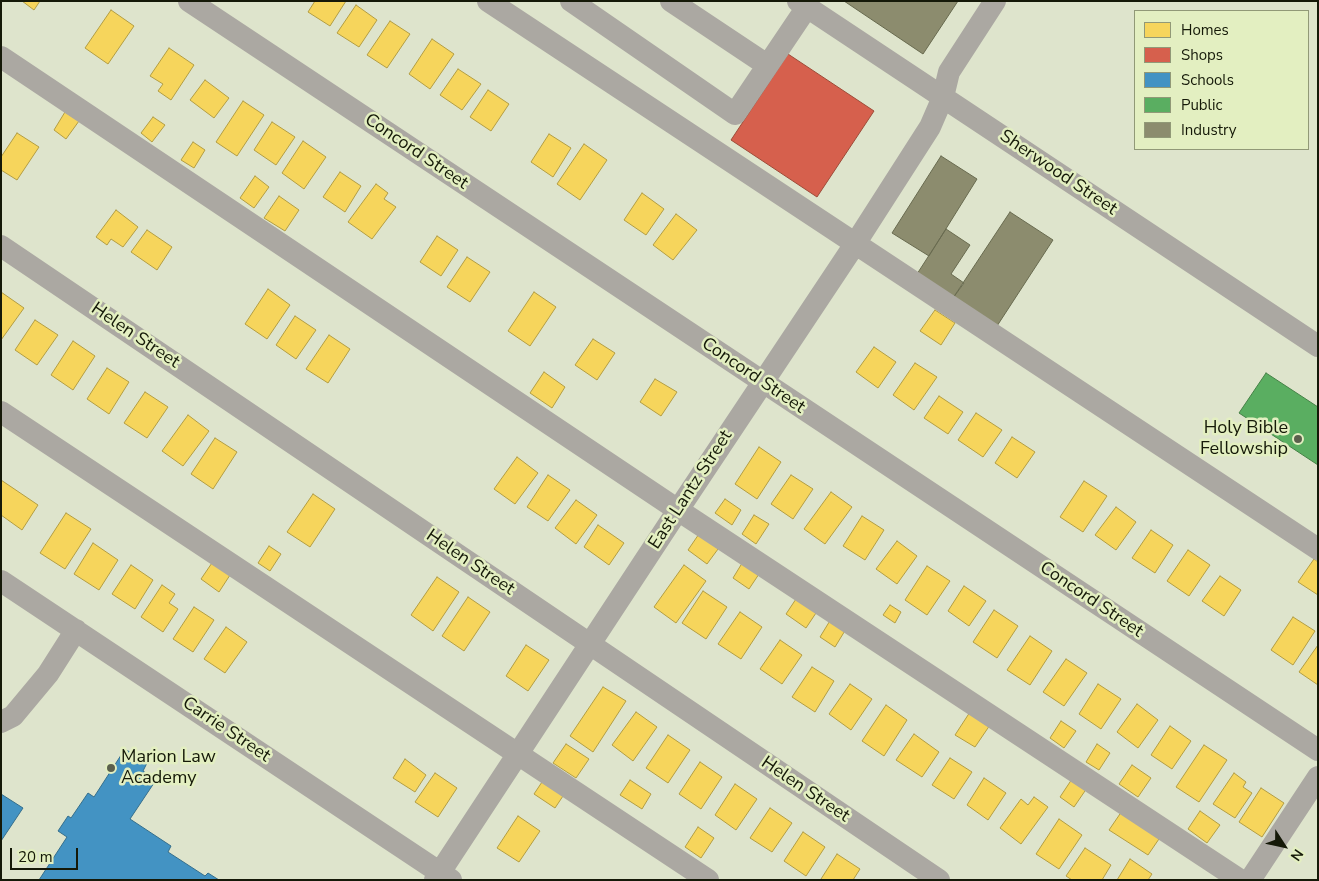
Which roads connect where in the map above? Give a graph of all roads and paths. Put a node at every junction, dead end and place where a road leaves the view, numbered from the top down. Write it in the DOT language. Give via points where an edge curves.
graph roads {
  1 [pos="189,1"];
  2 [pos="488,1"];
  3 [pos="571,1"];
  4 [pos="671,1"];
  5 [pos="995,1"];
  6 [pos="803,4"];
  7 [pos="1,57"];
  8 [pos="768,65"];
  9 [pos="943,97"];
  10 [pos="855,244"];
  11 [pos="1,246"];
  12 [pos="1318,346"];
  13 [pos="762,382"];
  14 [pos="1,412"];
  15 [pos="678,510"];
  16 [pos="1318,549"];
  17 [pos="4,589"];
  18 [pos="76,630"];
  19 [pos="590,644"];
  20 [pos="1,722"];
  21 [pos="1318,750"];
  22 [pos="517,754"];
  23 [pos="1318,777"];
  24 [pos="442,877"];
  25 [pos="708,880"];
  26 [pos="939,880"];
  27 [pos="1240,880"];
  28 [pos="1250,880"];
  1 -- 13 [label="street, Concord Street"];
  2 -- 10 [label="street"];
  3 -- 8 [label="street" via="735,114"];
  4 -- 8 [label="street"];
  5 -- 9 [label="street, East Lantz Street" via="948,72"];
  6 -- 8 [label="street"];
  6 -- 9 [label="street, Sherwood Street"];
  7 -- 15 [label="street"];
  9 -- 10 [label="street, East Lantz Street" via="930,127"];
  9 -- 12 [label="street, Sherwood Street"];
  10 -- 13 [label="street, East Lantz Street"];
  10 -- 16 [label="street"];
  11 -- 19 [label="street, Helen Street"];
  13 -- 15 [label="street, East Lantz Street"];
  13 -- 21 [label="street, Concord Street"];
  14 -- 22 [label="street"];
  15 -- 19 [label="street, East Lantz Street"];
  15 -- 27 [label="street"];
  17 -- 18 [label="street, Carrie Street"];
  18 -- 20 [label="street" via="48,674 13,716"];
  18 -- 24 [label="street, Carrie Street"];
  19 -- 22 [label="street, East Lantz Street"];
  19 -- 26 [label="street, Helen Street"];
  22 -- 24 [label="street, East Lantz Street"];
  22 -- 25 [label="street"];
  23 -- 28 [label="street"];
}
